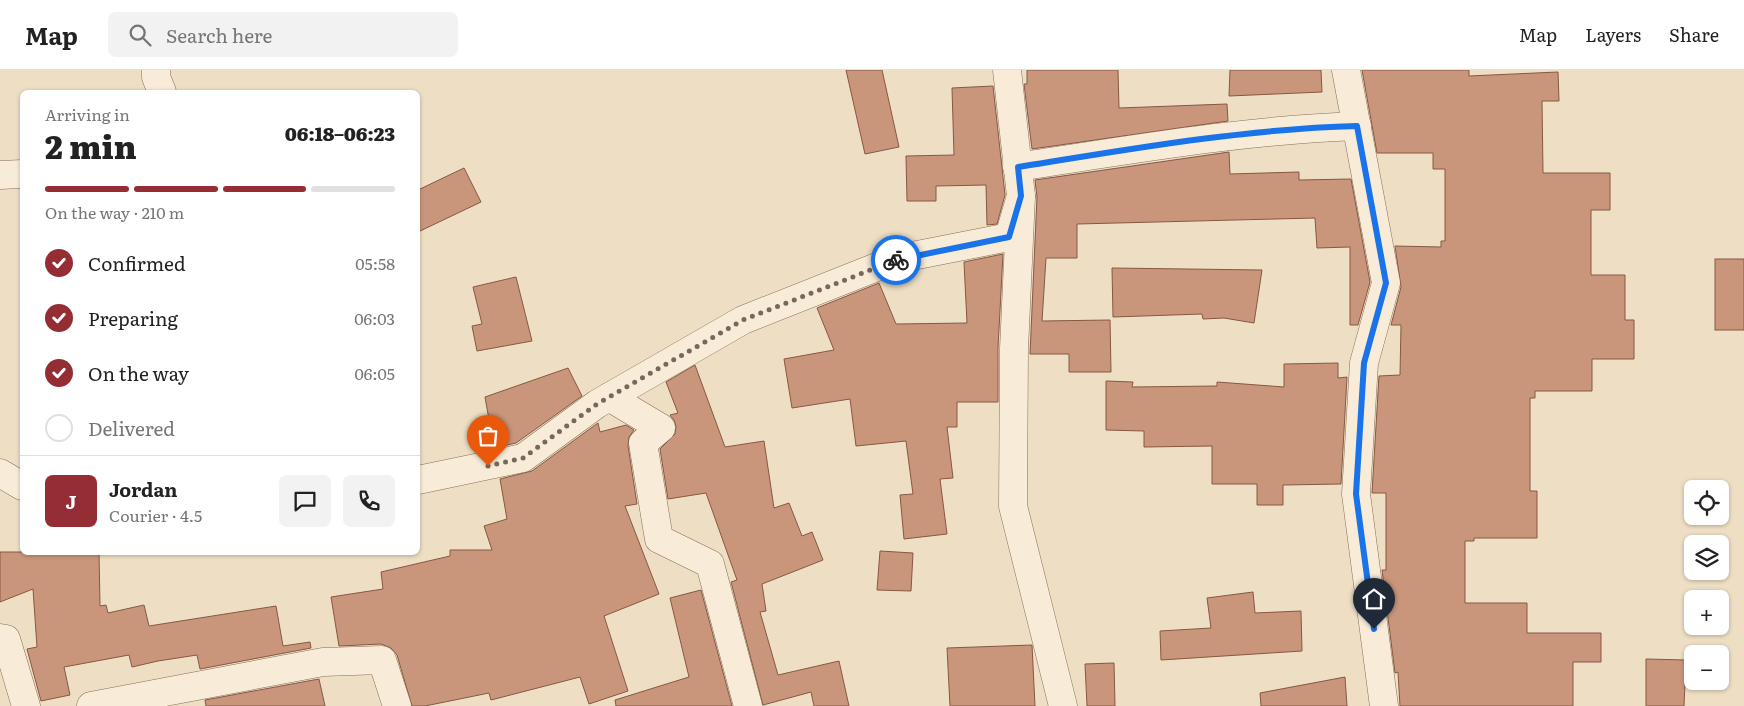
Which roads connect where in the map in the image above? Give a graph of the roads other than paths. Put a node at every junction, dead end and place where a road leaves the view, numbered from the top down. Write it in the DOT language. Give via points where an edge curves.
graph roads {
  1 [pos="156,70"];
  2 [pos="1007,70"];
  3 [pos="1346,70"];
  4 [pos="161,90"];
  5 [pos="1357,126"];
  6 [pos="1018,167"];
  7 [pos="20,174"];
  8 [pos="0,175"];
  9 [pos="1021,196"];
  10 [pos="609,397"];
  11 [pos="0,473"];
  12 [pos="420,480"];
  13 [pos="20,485"];
  14 [pos="0,638"];
  15 [pos="26,706"];
  16 [pos="91,706"];
  17 [pos="397,706"];
  18 [pos="748,706"];
  19 [pos="1063,706"];
  20 [pos="1384,706"];
  1 -- 4 [label="street"];
  2 -- 6 [label="street"];
  3 -- 5 [label="street"];
  5 -- 6 [label="street" via="1302,128 1166,144"];
  5 -- 20 [label="street" via="1386,283 1364,363 1356,494"];
  6 -- 9 [label="street"];
  7 -- 8 [label="street"];
  9 -- 10 [label="street" via="1009,237 897,259 743,320"];
  9 -- 19 [label="street" via="1014,349 1013,506"];
  10 -- 12 [label="street" via="523,458"];
  10 -- 18 [label="street" via="661,428 643,443 659,539 710,564"];
  11 -- 13 [label="street"];
  14 -- 15 [label="street" via="6,639"];
  16 -- 17 [label="street" via="323,662 382,660"];
}
